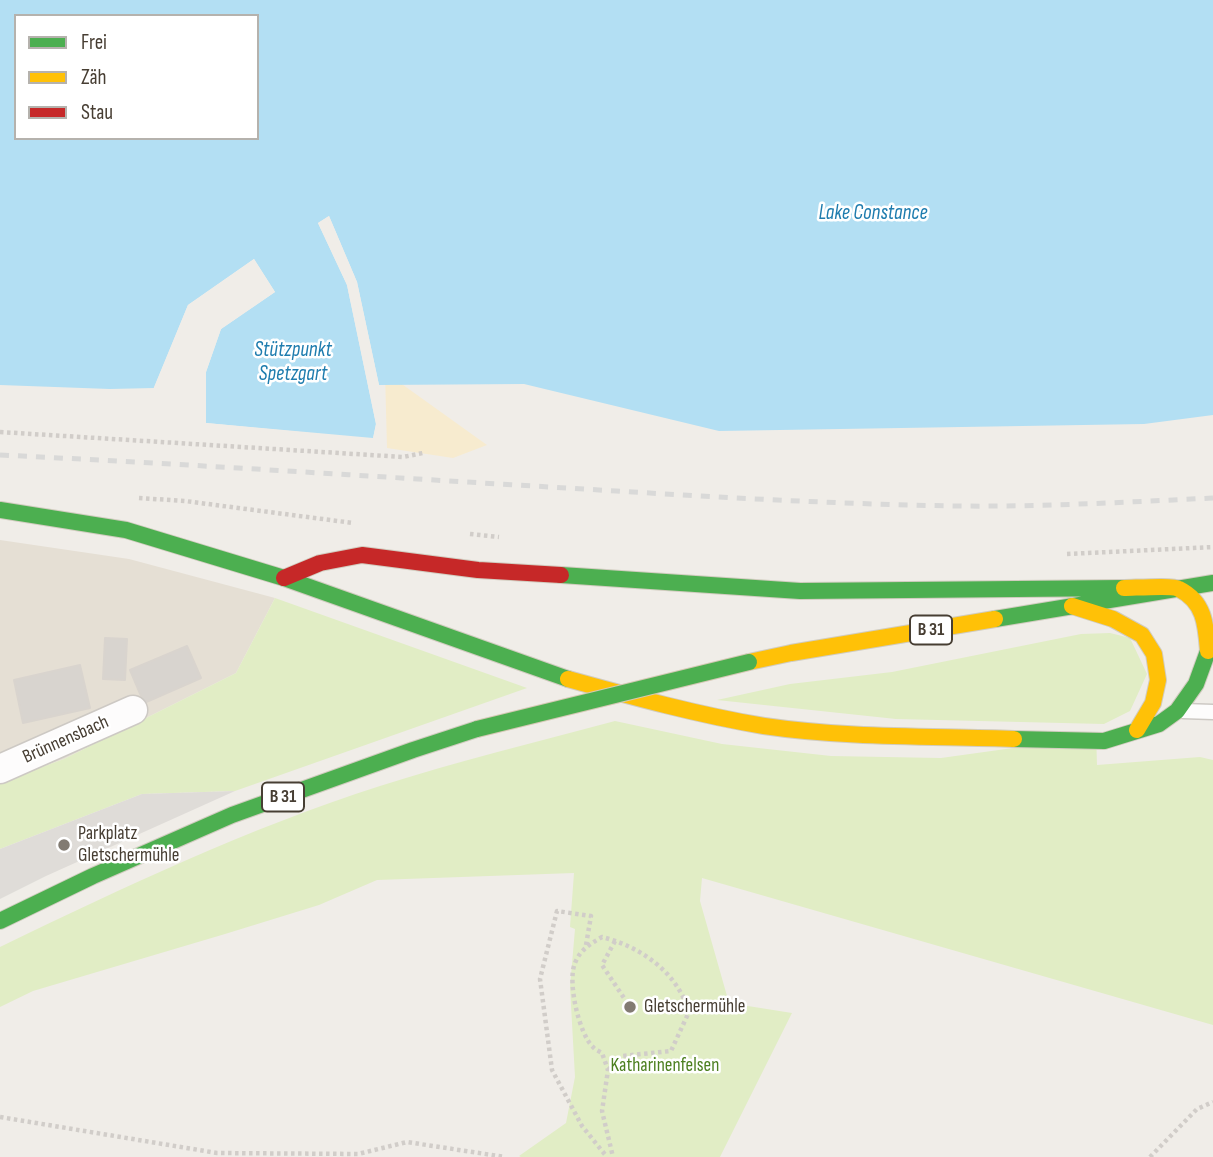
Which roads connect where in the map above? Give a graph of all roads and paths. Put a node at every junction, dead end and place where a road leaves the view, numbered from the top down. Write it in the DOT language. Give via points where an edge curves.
graph roads {
  1 [pos="0,432"];
  2 [pos="423,453"];
  3 [pos="132,498"];
  4 [pos="0,510"];
  5 [pos="365,524"];
  6 [pos="460,533"];
  7 [pos="500,537"];
  8 [pos="1213,547"];
  9 [pos="1056,555"];
  10 [pos="284,578"];
  11 [pos="1213,583"];
  12 [pos="1178,588"];
  13 [pos="1072,606"];
  14 [pos="1210,647"];
  15 [pos="1153,703"];
  16 [pos="133,710"];
  17 [pos="1177,711"];
  18 [pos="1213,712"];
  19 [pos="1137,730"];
  20 [pos="0,769"];
  21 [pos="0,921"];
  22 [pos="615,941"];
  23 [pos="585,946"];
  24 [pos="630,1007"];
  25 [pos="608,1070"];
  26 [pos="1213,1102"];
  27 [pos="0,1117"];
  28 [pos="205,1154"];
  29 [pos="505,1157"];
  30 [pos="610,1157"];
  31 [pos="1150,1157"];
  1 -- 2 [label="path" via="402,457"];
  3 -- 5 [label="path"];
  4 -- 10 [label="street" via="126,530"];
  6 -- 7 [label="path"];
  8 -- 9 [label="path"];
  10 -- 12 [label="street" via="320,563 362,555 478,570 800,591"];
  10 -- 19 [label="street" via="564,678 685,711 766,726 834,733 1065,741 1104,741"];
  11 -- 12 [label="street, B 31"];
  12 -- 13 [label="street, B 31"];
  12 -- 14 [label="street" via="1199,605"];
  13 -- 15 [label="street" via="1113,619 1142,635 1154,654 1158,680"];
  13 -- 21 [label="street, B 31, bridge" via="791,653 477,729 232,815"];
  14 -- 17 [label="street" via="1196,684"];
  15 -- 17 [label="lane"];
  15 -- 19 [label="street"];
  16 -- 20 [label="street, Brünnensbach"];
  17 -- 18 [label="lane"];
  17 -- 19 [label="street" via="1159,724"];
  22 -- 23 [label="path" via="602,937"];
  22 -- 24 [label="path" via="602,965"];
  22 -- 25 [label="path" via="651,959 681,994 688,1014 671,1051 622,1056"];
  23 -- 25 [label="path" via="574,965 572,988 578,1019"];
  23 -- 30 [label="path" via="591,916 557,911 540,979 552,1070 582,1126"];
  25 -- 30 [label="path" via="602,1111"];
  26 -- 31 [label="path" via="1198,1109"];
  27 -- 28 [label="path"];
  28 -- 29 [label="path" via="358,1154 407,1142"];
}
